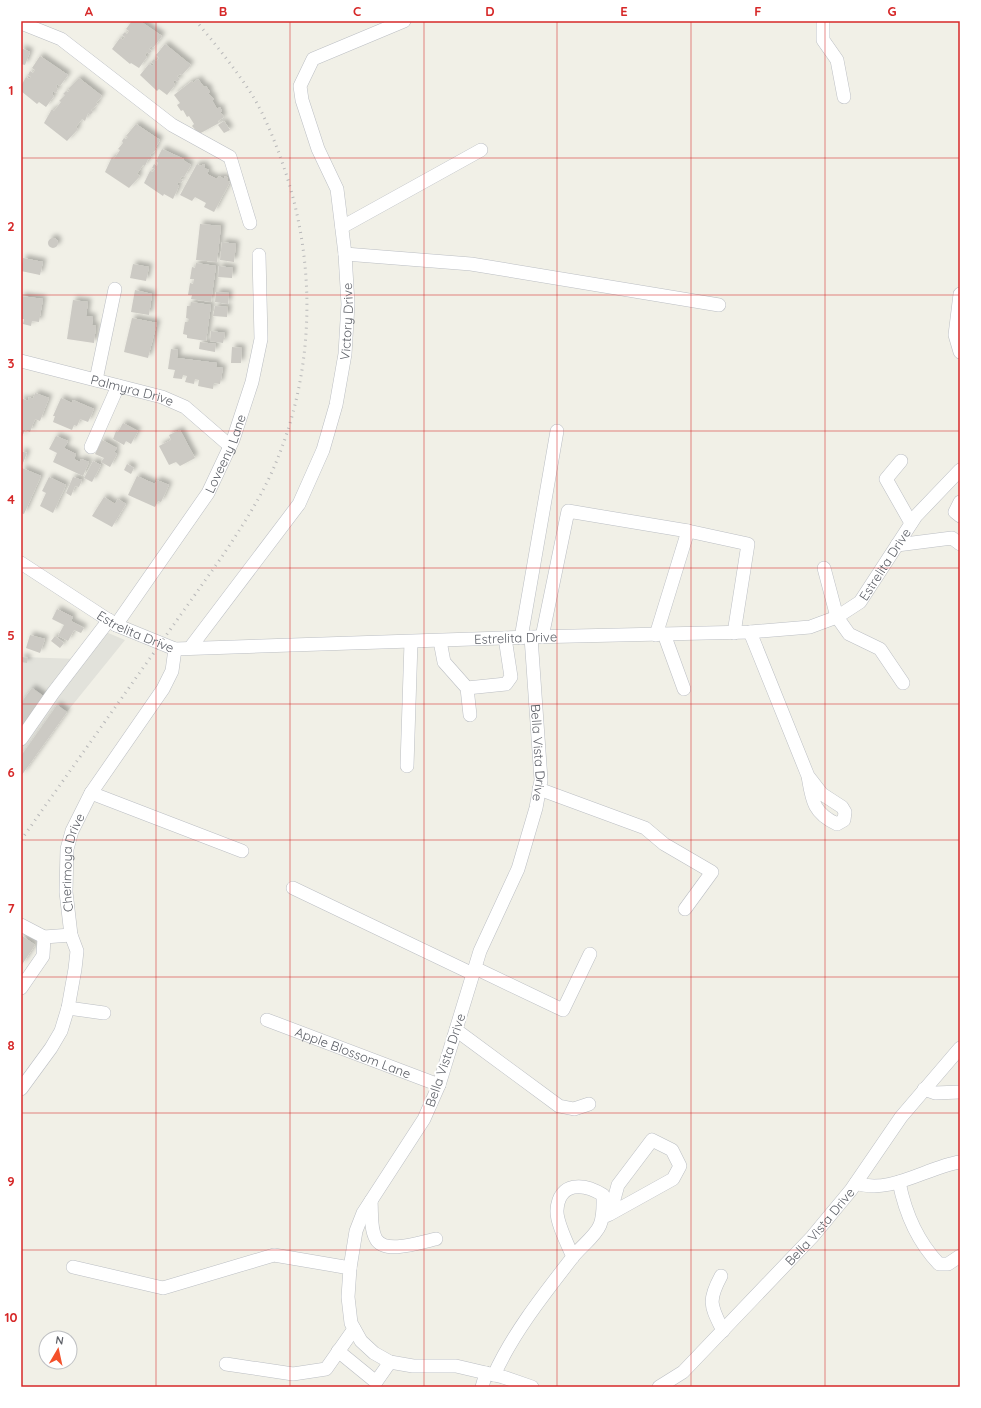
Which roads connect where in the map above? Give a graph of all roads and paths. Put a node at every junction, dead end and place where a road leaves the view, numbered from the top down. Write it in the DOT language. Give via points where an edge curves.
graph roads {
  1 [pos="404,21"];
  2 [pos="823,21"];
  3 [pos="21,23"];
  4 [pos="844,97"];
  5 [pos="481,150"];
  6 [pos="250,223"];
  7 [pos="342,227"];
  8 [pos="345,254"];
  9 [pos="259,255"];
  10 [pos="115,289"];
  11 [pos="960,294"];
  12 [pos="719,305"];
  13 [pos="960,352"];
  14 [pos="21,361"];
  15 [pos="96,380"];
  16 [pos="118,386"];
  17 [pos="558,431"];
  18 [pos="91,446"];
  19 [pos="230,446"];
  20 [pos="901,461"];
  21 [pos="960,470"];
  22 [pos="960,502"];
  23 [pos="960,516"];
  24 [pos="911,523"];
  25 [pos="688,531"];
  26 [pos="960,544"];
  27 [pos="897,545"];
  28 [pos="21,563"];
  29 [pos="824,568"];
  30 [pos="837,617"];
  31 [pos="112,623"];
  32 [pos="750,632"];
  33 [pos="734,633"];
  34 [pos="660,634"];
  35 [pos="531,637"];
  36 [pos="505,638"];
  37 [pos="440,641"];
  38 [pos="411,642"];
  39 [pos="190,648"];
  40 [pos="175,649"];
  41 [pos="903,682"];
  42 [pos="468,688"];
  43 [pos="684,689"];
  44 [pos="470,715"];
  45 [pos="21,739"];
  46 [pos="407,766"];
  47 [pos="808,776"];
  48 [pos="539,789"];
  49 [pos="91,793"];
  50 [pos="242,851"];
  51 [pos="294,888"];
  52 [pos="685,909"];
  53 [pos="21,925"];
  54 [pos="71,935"];
  55 [pos="44,937"];
  56 [pos="590,954"];
  57 [pos="474,971"];
  58 [pos="21,988"];
  59 [pos="68,1008"];
  60 [pos="104,1013"];
  61 [pos="267,1020"];
  62 [pos="456,1030"];
  63 [pos="960,1048"];
  64 [pos="439,1085"];
  65 [pos="21,1089"];
  66 [pos="924,1089"];
  67 [pos="960,1092"];
  68 [pos="589,1104"];
  69 [pos="960,1162"];
  70 [pos="899,1182"];
  71 [pos="856,1183"];
  72 [pos="371,1201"];
  73 [pos="607,1215"];
  74 [pos="436,1239"];
  75 [pos="960,1256"];
  76 [pos="573,1257"];
  77 [pos="73,1267"];
  78 [pos="350,1268"];
  79 [pos="721,1276"];
  80 [pos="354,1329"];
  81 [pos="723,1330"];
  82 [pos="338,1351"];
  83 [pos="390,1362"];
  84 [pos="226,1364"];
  85 [pos="490,1374"];
  86 [pos="482,1387"];
  87 [pos="532,1387"];
  88 [pos="659,1387"];
  1 -- 7 [label="street, Victory Drive" via="314,59 300,86 318,149 337,189"];
  2 -- 4 [label="street" via="823,40 837,60"];
  3 -- 6 [label="street" via="61,39 172,125 230,157"];
  5 -- 7 [label="street"];
  7 -- 8 [label="street, Victory Drive"];
  8 -- 12 [label="street" via="471,264"];
  8 -- 39 [label="street, Victory Drive" via="348,304 345,354 336,405 323,450 299,504"];
  9 -- 19 [label="street, Loveeny Lane" via="261,339 252,382"];
  10 -- 15 [label="street"];
  11 -- 13 [label="street" via="955,335"];
  14 -- 15 [label="street, Palmyra Drive"];
  15 -- 16 [label="street, Palmyra Drive"];
  16 -- 18 [label="street"];
  16 -- 19 [label="street, Palmyra Drive" via="162,397 185,407"];
  17 -- 35 [label="street"];
  19 -- 31 [label="street, Loveeny Lane" via="208,493"];
  20 -- 24 [label="street" via="886,479"];
  21 -- 24 [label="street, Estrelita Drive"];
  22 -- 23 [label="street" via="955,512"];
  24 -- 27 [label="street, Estrelita Drive"];
  25 -- 33 [label="street" via="748,544"];
  25 -- 34 [label="street"];
  25 -- 35 [label="street" via="568,511"];
  26 -- 27 [label="street" via="952,538"];
  27 -- 30 [label="street, Estrelita Drive" via="860,602"];
  28 -- 31 [label="street, Estrelita Drive"];
  29 -- 30 [label="street"];
  30 -- 32 [label="street, Estrelita Drive" via="810,627"];
  30 -- 41 [label="street" via="849,634 880,650"];
  31 -- 40 [label="street, Estrelita Drive"];
  31 -- 45 [label="street, Loveeny Lane" via="53,693"];
  32 -- 33 [label="street, Estrelita Drive"];
  32 -- 47 [label="street"];
  33 -- 34 [label="street, Estrelita Drive"];
  34 -- 35 [label="street, Estrelita Drive"];
  34 -- 43 [label="street"];
  35 -- 36 [label="street, Estrelita Drive"];
  35 -- 48 [label="street, Bella Vista Drive"];
  36 -- 37 [label="street, Estrelita Drive"];
  36 -- 42 [label="street" via="510,677 506,684"];
  37 -- 38 [label="street, Estrelita Drive"];
  37 -- 42 [label="street" via="444,662"];
  38 -- 39 [label="street, Estrelita Drive"];
  38 -- 46 [label="street"];
  39 -- 40 [label="street, Estrelita Drive"];
  40 -- 49 [label="street, Cherimoya Drive" via="172,671 163,689"];
  42 -- 44 [label="street"];
  48 -- 52 [label="street" via="645,828 664,844 712,872"];
  48 -- 57 [label="street, Bella Vista Drive" via="518,869 480,951"];
  49 -- 50 [label="street"];
  49 -- 54 [label="street, Cherimoya Drive" via="77,819 67,849 66,892"];
  51 -- 57 [label="street"];
  53 -- 55 [label="street"];
  54 -- 55 [label="street"];
  54 -- 59 [label="street, Cherimoya Drive" via="77,951"];
  55 -- 58 [label="street" via="43,956"];
  56 -- 57 [label="street" via="563,1010"];
  57 -- 62 [label="street, Bella Vista Drive"];
  59 -- 60 [label="street"];
  59 -- 65 [label="street, Cherimoya Drive" via="61,1031"];
  61 -- 64 [label="street, Apple Blossom Lane"];
  62 -- 64 [label="street, Bella Vista Drive"];
  62 -- 68 [label="street" via="559,1106 574,1109"];
  63 -- 66 [label="street, Bella Vista Drive"];
  64 -- 72 [label="street, Bella Vista Drive" via="424,1119"];
  66 -- 67 [label="street" via="935,1093"];
  66 -- 71 [label="street, Bella Vista Drive" via="901,1117"];
  69 -- 70 [label="street" via="943,1164"];
  70 -- 71 [label="street" via="865,1186"];
  70 -- 75 [label="street" via="905,1209 926,1250 939,1264 948,1264"];
  71 -- 81 [label="street, Bella Vista Drive" via="812,1237"];
  72 -- 74 [label="street" via="374,1232 378,1241 383,1244 399,1247"];
  72 -- 78 [label="street, Bella Vista Drive" via="356,1231"];
  73 -- 73 [label="street" via="673,1179 680,1166 672,1150 652,1140 618,1185"];
  73 -- 76 [label="street" via="600,1227"];
  73 -- 76 [label="street" via="603,1195 594,1189 570,1187 562,1194 557,1210"];
  76 -- 85 [label="street"];
  77 -- 78 [label="street" via="163,1288 274,1255"];
  78 -- 80 [label="street, Bella Vista Drive" via="348,1298"];
  79 -- 81 [label="street" via="712,1293 712,1309"];
  80 -- 82 [label="street"];
  80 -- 83 [label="street, Bella Vista Drive" via="374,1353"];
  81 -- 88 [label="street, Bella Vista Drive" via="683,1372"];
  82 -- 83 [label="street" via="376,1382"];
  82 -- 84 [label="street" via="326,1369 293,1374"];
  83 -- 85 [label="street, Bella Vista Drive" via="413,1366 456,1366"];
  85 -- 86 [label="street"];
  85 -- 87 [label="street, Bella Vista Drive"];
}
